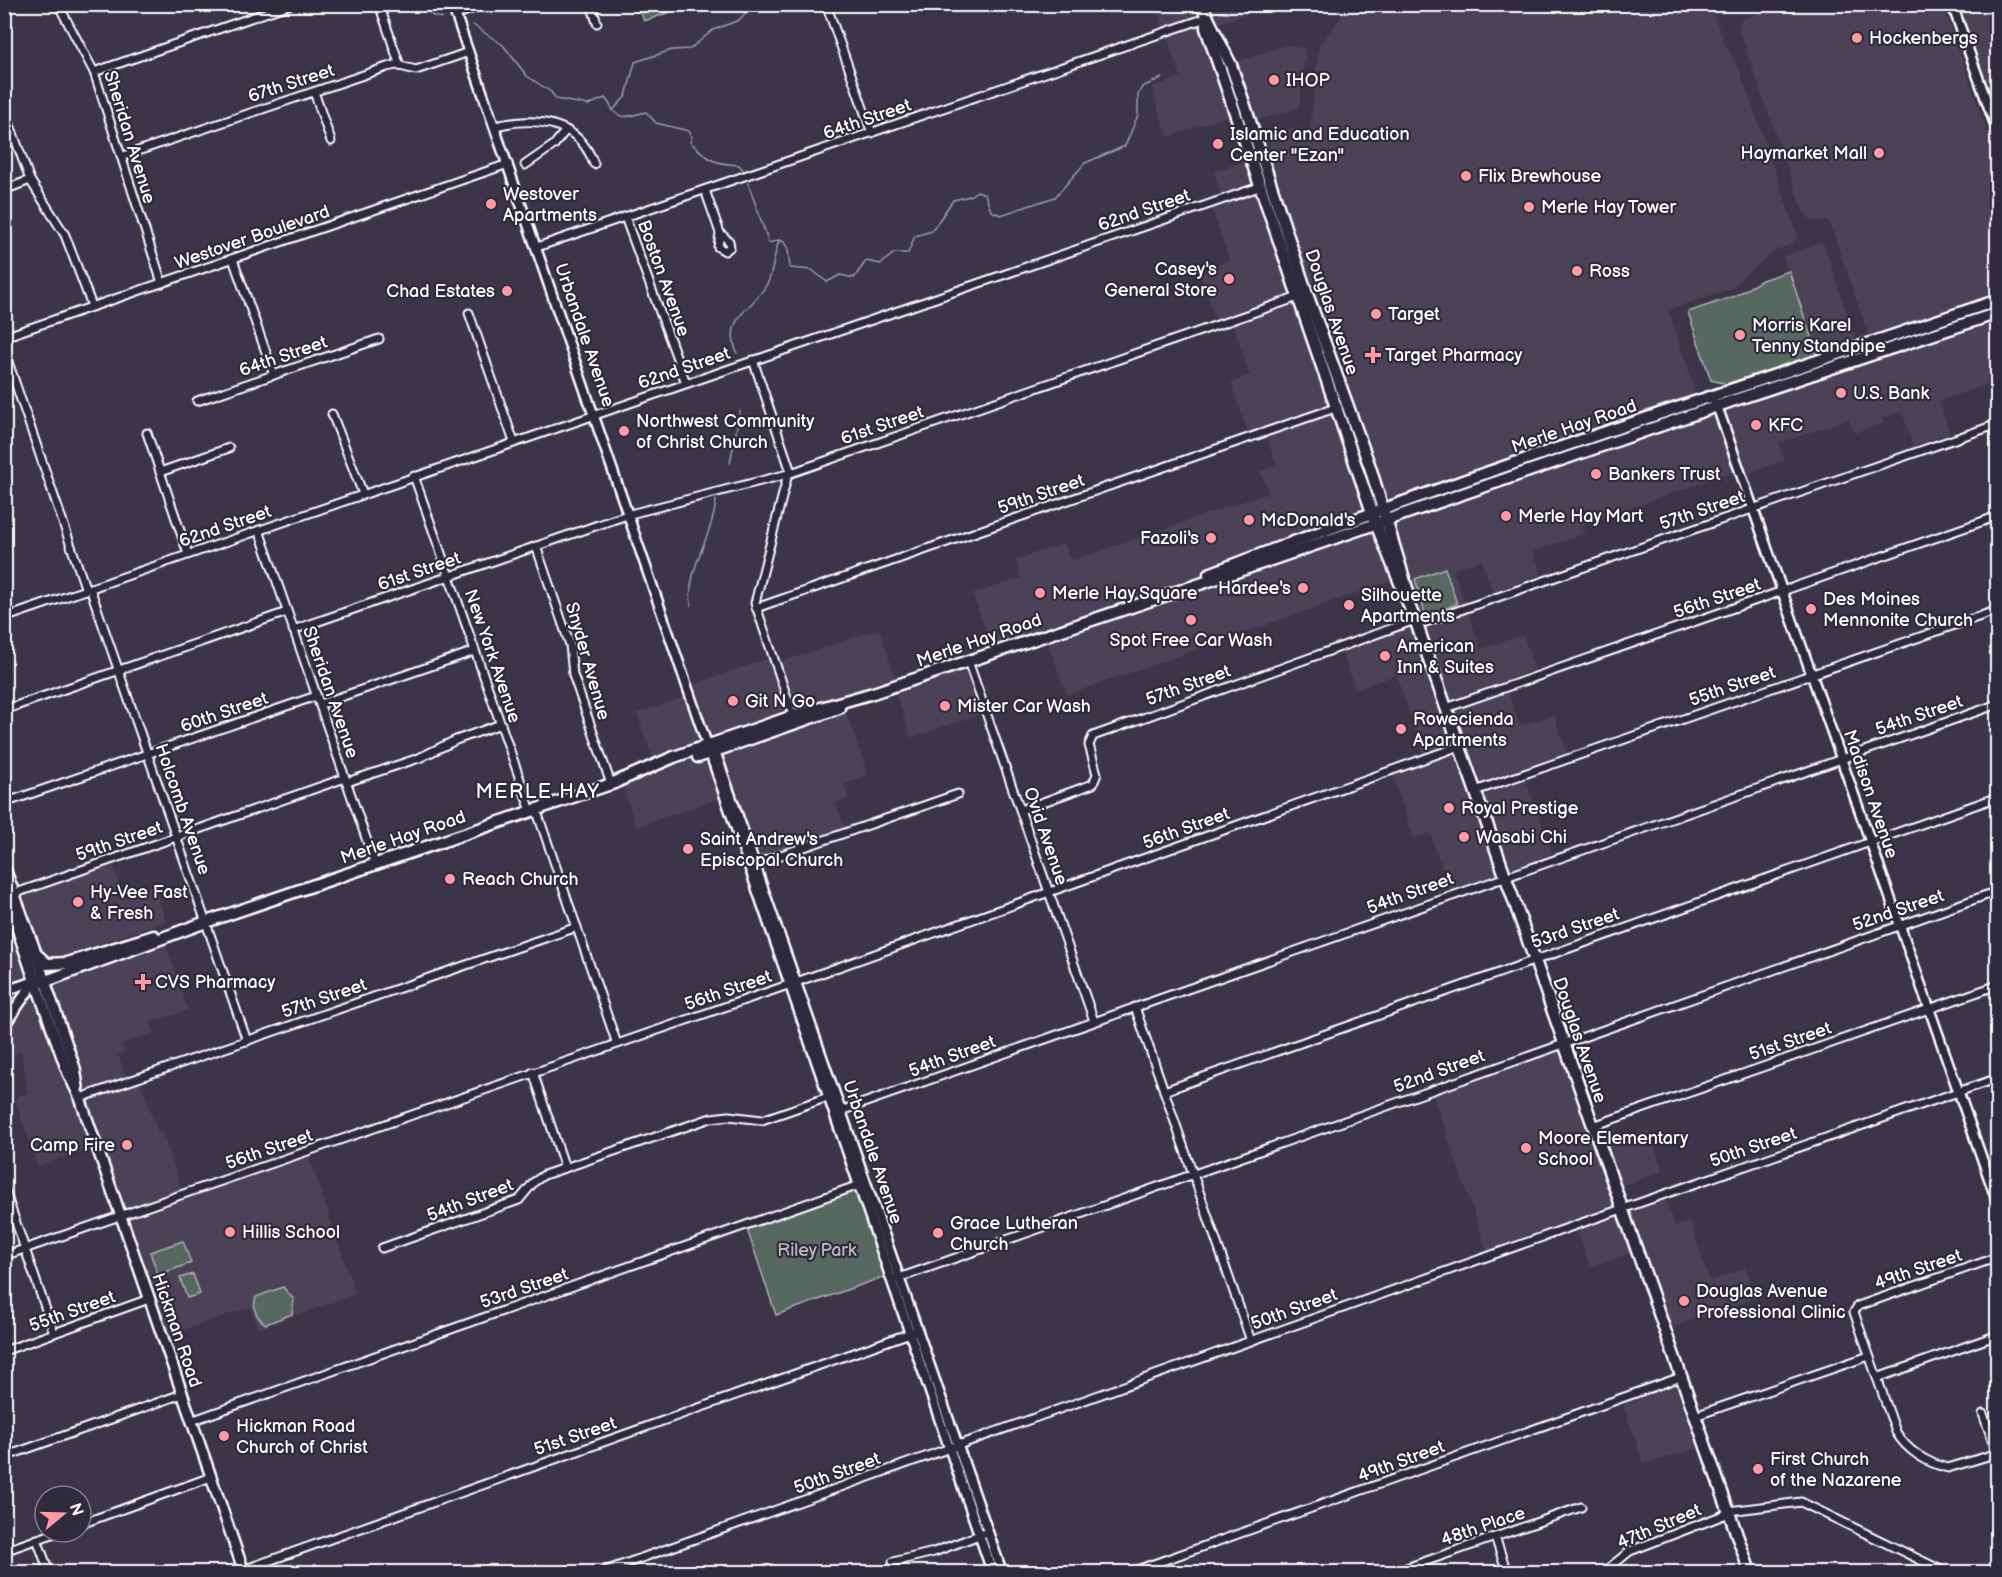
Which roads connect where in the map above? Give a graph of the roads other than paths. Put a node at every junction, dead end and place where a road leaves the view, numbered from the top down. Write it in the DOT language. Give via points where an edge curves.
graph roads {
  1 [pos="58,4"];
  2 [pos="291,4"];
  3 [pos="379,4"];
  4 [pos="452,4"];
  5 [pos="485,4"];
  6 [pos="591,4"];
  7 [pos="1201,4"];
  8 [pos="1952,4"];
  9 [pos="828,5"];
  10 [pos="455,15"];
  11 [pos="1206,18"];
  12 [pos="597,23"];
  13 [pos="469,52"];
  14 [pos="400,66"];
  15 [pos="94,72"];
  16 [pos="314,92"];
  17 [pos="4,108"];
  18 [pos="495,126"];
  19 [pos="566,130"];
  20 [pos="872,133"];
  21 [pos="1998,133"];
  22 [pos="331,141"];
  23 [pos="123,156"];
  24 [pos="508,164"];
  25 [pos="594,164"];
  26 [pos="525,165"];
  27 [pos="30,180"];
  28 [pos="1267,184"];
  29 [pos="4,190"];
  30 [pos="705,190"];
  31 [pos="625,217"];
  32 [pos="720,233"];
  33 [pos="537,247"];
  34 [pos="233,259"];
  35 [pos="162,283"];
  36 [pos="1302,295"];
  37 [pos="1998,300"];
  38 [pos="92,306"];
  39 [pos="469,313"];
  40 [pos="1998,313"];
  41 [pos="4,337"];
  42 [pos="379,339"];
  43 [pos="4,350"];
  44 [pos="753,360"];
  45 [pos="274,375"];
  46 [pos="686,383"];
  47 [pos="1711,396"];
  48 [pos="197,402"];
  49 [pos="1342,405"];
  50 [pos="1717,406"];
  51 [pos="332,414"];
  52 [pos="594,414"];
  53 [pos="1998,424"];
  54 [pos="147,433"];
  55 [pos="514,442"];
  56 [pos="229,448"];
  57 [pos="160,472"];
  58 [pos="790,473"];
  59 [pos="414,476"];
  60 [pos="363,494"];
  61 [pos="1383,509"];
  62 [pos="1753,509"];
  63 [pos="630,514"];
  64 [pos="1998,516"];
  65 [pos="1374,519"];
  66 [pos="1387,520"];
  67 [pos="259,530"];
  68 [pos="536,546"];
  69 [pos="188,554"];
  70 [pos="449,576"];
  71 [pos="88,589"];
  72 [pos="1782,591"];
  73 [pos="756,608"];
  74 [pos="1998,610"];
  75 [pos="287,612"];
  76 [pos="4,618"];
  77 [pos="1416,622"];
  78 [pos="293,630"];
  79 [pos="476,651"];
  80 [pos="968,661"];
  81 [pos="119,670"];
  82 [pos="1811,675"];
  83 [pos="316,696"];
  84 [pos="1998,704"];
  85 [pos="320,705"];
  86 [pos="1446,708"];
  87 [pos="4,710"];
  88 [pos="795,720"];
  89 [pos="501,724"];
  90 [pos="1460,746"];
  91 [pos="711,750"];
  92 [pos="148,753"];
  93 [pos="1841,758"];
  94 [pos="346,780"];
  95 [pos="611,784"];
  96 [pos="1475,791"];
  97 [pos="958,794"];
  98 [pos="1998,797"];
  99 [pos="4,803"];
  100 [pos="534,810"];
  101 [pos="1021,810"];
  102 [pos="177,837"];
  103 [pos="1870,842"];
  104 [pos="375,864"];
  105 [pos="751,866"];
  106 [pos="4,867"];
  107 [pos="1505,875"];
  108 [pos="1998,891"];
  109 [pos="1050,893"];
  110 [pos="8,894"];
  111 [pos="206,922"];
  112 [pos="1899,925"];
  113 [pos="577,927"];
  114 [pos="36,954"];
  115 [pos="1534,958"];
  116 [pos="67,963"];
  117 [pos="41,978"];
  118 [pos="792,983"];
  119 [pos="1998,985"];
  120 [pos="4,992"];
  121 [pos="1135,1007"];
  122 [pos="1929,1009"];
  123 [pos="1095,1022"];
  124 [pos="4,1025"];
  125 [pos="248,1041"];
  126 [pos="1564,1042"];
  127 [pos="617,1044"];
  128 [pos="533,1072"];
  129 [pos="1998,1078"];
  130 [pos="1164,1090"];
  131 [pos="1958,1092"];
  132 [pos="832,1096"];
  133 [pos="80,1098"];
  134 [pos="837,1113"];
  135 [pos="1593,1126"];
  136 [pos="565,1168"];
  137 [pos="1193,1174"];
  138 [pos="862,1184"];
  139 [pos="4,1188"];
  140 [pos="1998,1204"];
  141 [pos="1622,1209"];
  142 [pos="120,1215"];
  143 [pos="25,1248"];
  144 [pos="382,1248"];
  145 [pos="4,1256"];
  146 [pos="1998,1257"];
  147 [pos="895,1280"];
  148 [pos="149,1299"];
  149 [pos="914,1332"];
  150 [pos="54,1333"];
  151 [pos="1998,1335"];
  152 [pos="1251,1341"];
  153 [pos="4,1351"];
  154 [pos="1869,1356"];
  155 [pos="1682,1377"];
  156 [pos="1877,1378"];
  157 [pos="182,1394"];
  158 [pos="1983,1414"];
  159 [pos="1695,1416"];
  160 [pos="191,1421"];
  161 [pos="953,1447"];
  162 [pos="1997,1453"];
  163 [pos="4,1457"];
  164 [pos="211,1477"];
  165 [pos="1581,1508"];
  166 [pos="1729,1512"];
  167 [pos="93,1520"];
  168 [pos="983,1533"];
  169 [pos="1495,1537"];
  170 [pos="33,1540"];
  171 [pos="39,1544"];
  172 [pos="4,1551"];
  173 [pos="893,1562"];
  174 [pos="243,1571"];
  175 [pos="49,1572"];
  176 [pos="602,1572"];
  177 [pos="992,1572"];
  178 [pos="1002,1572"];
  179 [pos="1131,1572"];
  180 [pos="1395,1572"];
  181 [pos="1507,1572"];
  182 [pos="1604,1572"];
  183 [pos="1750,1572"];
  184 [pos="1945,1572"];
  1 -- 15 [label="street, Sheridan Avenue"];
  2 -- 15 [label="street"];
  3 -- 14 [label="street"];
  4 -- 10 [label="street, Urbandale Avenue"];
  5 -- 10 [label="street"];
  6 -- 12 [label="street"];
  7 -- 11 [label="main road, Douglas Avenue"];
  8 -- 21 [label="street"];
  9 -- 20 [label="street"];
  10 -- 13 [label="street, Urbandale Avenue"];
  11 -- 20 [label="street, 64th Street"];
  11 -- 28 [label="main road, Douglas Avenue" via="1231,65"];
  13 -- 14 [label="street, 67th Street" via="416,70"];
  13 -- 18 [label="street, Urbandale Avenue"];
  14 -- 16 [label="street, 67th Street"];
  15 -- 23 [label="street, Sheridan Avenue"];
  16 -- 22 [label="street"];
  16 -- 23 [label="street, 67th Street"];
  17 -- 27 [label="street"];
  18 -- 19 [label="street" via="543,121"];
  18 -- 24 [label="street, Urbandale Avenue"];
  19 -- 25 [label="street" via="589,153"];
  19 -- 26 [label="street" via="549,150"];
  20 -- 30 [label="street, 64th Street"];
  23 -- 35 [label="street, Sheridan Avenue"];
  24 -- 33 [label="street, Urbandale Avenue"];
  24 -- 34 [label="street, Westover Boulevard"];
  27 -- 29 [label="street"];
  27 -- 38 [label="street" via="65,235"];
  28 -- 36 [label="main road, Douglas Avenue"];
  28 -- 44 [label="street, 62nd Street"];
  30 -- 31 [label="street, 64th Street"];
  30 -- 32 [label="street"];
  31 -- 33 [label="street, 64th Street"];
  31 -- 46 [label="street, Boston Avenue"];
  33 -- 52 [label="street, Urbandale Avenue"];
  34 -- 35 [label="street, Westover Boulevard"];
  34 -- 45 [label="street"];
  35 -- 38 [label="street, Westover Boulevard"];
  36 -- 49 [label="main road, Douglas Avenue"];
  36 -- 58 [label="street, 61st Street"];
  37 -- 47 [label="main road, Merle Hay Road"];
  38 -- 41 [label="street, Westover Boulevard"];
  39 -- 55 [label="street"];
  40 -- 50 [label="main road, Merle Hay Road"];
  42 -- 45 [label="street, 64th Street"];
  43 -- 71 [label="street, Holcomb Avenue"];
  44 -- 46 [label="street, 62nd Street"];
  44 -- 58 [label="street"];
  45 -- 48 [label="street, 64th Street"];
  46 -- 52 [label="street, 62nd Street"];
  47 -- 50 [label="street, Madison Avenue"];
  47 -- 61 [label="main road, Merle Hay Road"];
  49 -- 61 [label="main road, Douglas Avenue"];
  49 -- 65 [label="main road, Douglas Avenue"];
  49 -- 73 [label="street, 59th Street"];
  50 -- 62 [label="street, Madison Avenue"];
  50 -- 66 [label="main road, Merle Hay Road"];
  51 -- 60 [label="street"];
  52 -- 55 [label="street, 62nd Street"];
  52 -- 63 [label="street, Urbandale Avenue"];
  53 -- 62 [label="street, 57th Street"];
  54 -- 57 [label="street"];
  55 -- 59 [label="street, 62nd Street"];
  56 -- 57 [label="street"];
  57 -- 69 [label="street"];
  58 -- 63 [label="street, 61st Street"];
  58 -- 73 [label="street" via="755,598"];
  59 -- 60 [label="street, 62nd Street"];
  59 -- 70 [label="street, New York Avenue"];
  60 -- 67 [label="street, 62nd Street"];
  61 -- 65 [label="main road, Merle Hay Road"];
  61 -- 66 [label="main road, Douglas Avenue"];
  62 -- 72 [label="street, Madison Avenue"];
  62 -- 77 [label="street, 57th Street"];
  63 -- 68 [label="street, 61st Street"];
  63 -- 91 [label="street, Urbandale Avenue"];
  64 -- 72 [label="street, 56th Street"];
  65 -- 66 [label="main road, Merle Hay Road"];
  65 -- 77 [label="main road, Douglas Avenue"];
  65 -- 80 [label="main road, Merle Hay Road"];
  66 -- 77 [label="main road, Douglas Avenue"];
  67 -- 69 [label="street, 62nd Street"];
  67 -- 75 [label="street, Sheridan Avenue"];
  68 -- 70 [label="street, 61st Street"];
  68 -- 95 [label="street, Snyder Avenue" via="570,645 573,675"];
  69 -- 71 [label="street, 62nd Street"];
  70 -- 78 [label="street, 61st Street"];
  70 -- 79 [label="street, New York Avenue"];
  71 -- 76 [label="street, 62nd Street"];
  71 -- 81 [label="street, Holcomb Avenue"];
  72 -- 82 [label="street, Madison Avenue"];
  72 -- 86 [label="street, 56th Street"];
  73 -- 88 [label="street"];
  74 -- 82 [label="street, 55th Street"];
  75 -- 78 [label="street, Sheridan Avenue"];
  75 -- 81 [label="street"];
  77 -- 86 [label="main road, Douglas Avenue"];
  77 -- 101 [label="street, 57th Street" via="1093,736 1089,745 1098,774 1093,784"];
  78 -- 83 [label="street, Sheridan Avenue"];
  79 -- 85 [label="street"];
  79 -- 89 [label="street, New York Avenue"];
  80 -- 88 [label="main road, Merle Hay Road"];
  80 -- 101 [label="street, Ovid Avenue"];
  81 -- 87 [label="street"];
  81 -- 92 [label="street, Holcomb Avenue"];
  82 -- 93 [label="street, Madison Avenue"];
  82 -- 96 [label="street, 55th Street"];
  83 -- 85 [label="street, Sheridan Avenue"];
  83 -- 92 [label="street, 60th Street"];
  84 -- 93 [label="street, 54th Street"];
  85 -- 94 [label="street, Sheridan Avenue"];
  86 -- 90 [label="main road, Douglas Avenue"];
  88 -- 91 [label="main road, Merle Hay Road"];
  89 -- 94 [label="street, 59th Street" via="419,758"];
  89 -- 100 [label="street, New York Avenue"];
  90 -- 96 [label="main road, Douglas Avenue"];
  90 -- 109 [label="street, 56th Street"];
  91 -- 95 [label="main road, Merle Hay Road"];
  91 -- 105 [label="street, Urbandale Avenue"];
  92 -- 99 [label="street, 60th Street"];
  92 -- 102 [label="street, Holcomb Avenue"];
  93 -- 103 [label="street, Madison Avenue"];
  93 -- 107 [label="street, 54th Street"];
  94 -- 102 [label="street, 59th Street"];
  94 -- 104 [label="street, Sheridan Avenue"];
  95 -- 100 [label="main road, Merle Hay Road"];
  96 -- 107 [label="main road, Douglas Avenue"];
  97 -- 105 [label="street"];
  98 -- 103 [label="street, 53rd Street"];
  100 -- 104 [label="main road, Merle Hay Road"];
  100 -- 113 [label="street, New York Avenue"];
  101 -- 109 [label="street, Ovid Avenue"];
  102 -- 110 [label="street, 59th Street"];
  102 -- 111 [label="street, Holcomb Avenue"];
  103 -- 112 [label="street, Madison Avenue"];
  103 -- 115 [label="street, 53rd Street"];
  104 -- 111 [label="main road, Merle Hay Road"];
  105 -- 118 [label="street, Urbandale Avenue"];
  106 -- 110 [label="main road, Hickman Road"];
  107 -- 115 [label="main road, Douglas Avenue"];
  107 -- 121 [label="street, 54th Street"];
  108 -- 112 [label="street, 52nd Street"];
  109 -- 118 [label="street, 56th Street"];
  109 -- 123 [label="street, Ovid Avenue"];
  110 -- 114 [label="main road, Hickman Road"];
  110 -- 117 [label="main road, Hickman Road"];
  111 -- 116 [label="main road, Merle Hay Road"];
  111 -- 117 [label="main road, Merle Hay Road"];
  111 -- 125 [label="street, Holcomb Avenue"];
  112 -- 122 [label="street, Madison Avenue"];
  112 -- 126 [label="street, 52nd Street"];
  113 -- 125 [label="street, 57th Street"];
  113 -- 127 [label="street, New York Avenue"];
  114 -- 116 [label="main road" via="47,964"];
  114 -- 117 [label="main road, Hickman Road"];
  115 -- 126 [label="main road, Douglas Avenue"];
  115 -- 130 [label="street, 53rd Street"];
  116 -- 117 [label="main road, Merle Hay Road"];
  117 -- 120 [label="street, Merle Hay Road"];
  117 -- 124 [label="main road"];
  117 -- 133 [label="main road, Hickman Road" via="64,1063"];
  118 -- 127 [label="street, 56th Street"];
  118 -- 132 [label="street, Urbandale Avenue"];
  119 -- 122 [label="street, 51st Street"];
  121 -- 123 [label="street, 54th Street"];
  121 -- 130 [label="street"];
  122 -- 131 [label="street, Madison Avenue"];
  122 -- 135 [label="street, 51st Street"];
  123 -- 134 [label="street, 54th Street"];
  125 -- 133 [label="street, 57th Street"];
  126 -- 135 [label="main road, Douglas Avenue"];
  126 -- 137 [label="street, 52nd Street"];
  127 -- 128 [label="street, 56th Street"];
  128 -- 136 [label="street"];
  128 -- 142 [label="street, 56th Street"];
  129 -- 131 [label="street, 50th Street"];
  130 -- 137 [label="street"];
  131 -- 140 [label="street, Madison Avenue"];
  131 -- 141 [label="street, 50th Street"];
  132 -- 134 [label="street, Urbandale Avenue"];
  132 -- 136 [label="street, 54th Street" via="762,1120 711,1118"];
  133 -- 142 [label="main road, Hickman Road"];
  134 -- 138 [label="street, Urbandale Avenue"];
  135 -- 141 [label="main road, Douglas Avenue"];
  136 -- 144 [label="street, 54th Street" via="538,1178 519,1200"];
  137 -- 147 [label="street, 52nd Street"];
  137 -- 152 [label="street"];
  138 -- 147 [label="street, Urbandale Avenue"];
  138 -- 160 [label="street, 53rd Street"];
  139 -- 143 [label="street"];
  141 -- 152 [label="street, 50th Street"];
  141 -- 155 [label="main road, Douglas Avenue"];
  142 -- 143 [label="street, 56th Street"];
  142 -- 148 [label="main road, Hickman Road"];
  143 -- 145 [label="street, 56th Street"];
  143 -- 150 [label="street"];
  146 -- 154 [label="street, 49th Street" via="1854,1309"];
  147 -- 149 [label="street, Urbandale Avenue"];
  148 -- 150 [label="street, 55th Street"];
  148 -- 157 [label="main road, Hickman Road"];
  149 -- 161 [label="street, Urbandale Avenue"];
  149 -- 174 [label="street, 51st Street"];
  150 -- 153 [label="street, 55th Street"];
  151 -- 156 [label="street"];
  152 -- 161 [label="street, 50th Street"];
  154 -- 156 [label="street"];
  154 -- 159 [label="street"];
  155 -- 159 [label="main road, Douglas Avenue"];
  155 -- 179 [label="street, 49th Street"];
  156 -- 162 [label="street" via="1896,1432 1912,1452 1948,1468"];
  157 -- 160 [label="main road, Hickman Road"];
  157 -- 163 [label="street"];
  158 -- 162 [label="street"];
  159 -- 166 [label="main road, Douglas Avenue"];
  160 -- 164 [label="main road, Hickman Road"];
  161 -- 168 [label="street, Urbandale Avenue"];
  161 -- 176 [label="street, 50th Street"];
  164 -- 167 [label="street"];
  164 -- 174 [label="main road, Hickman Road"];
  165 -- 169 [label="street, 48th Place"];
  166 -- 182 [label="street, 47th Street" via="1630,1551"];
  166 -- 183 [label="main road, Douglas Avenue"];
  166 -- 184 [label="street, 47th Street" via="1801,1502"];
  168 -- 173 [label="street" via="934,1552"];
  168 -- 177 [label="street, Urbandale Avenue"];
  168 -- 178 [label="street, Urbandale Avenue"];
  169 -- 180 [label="street, 48th Place"];
  169 -- 181 [label="street"];
  170 -- 172 [label="street"];
  171 -- 175 [label="street"];
}
